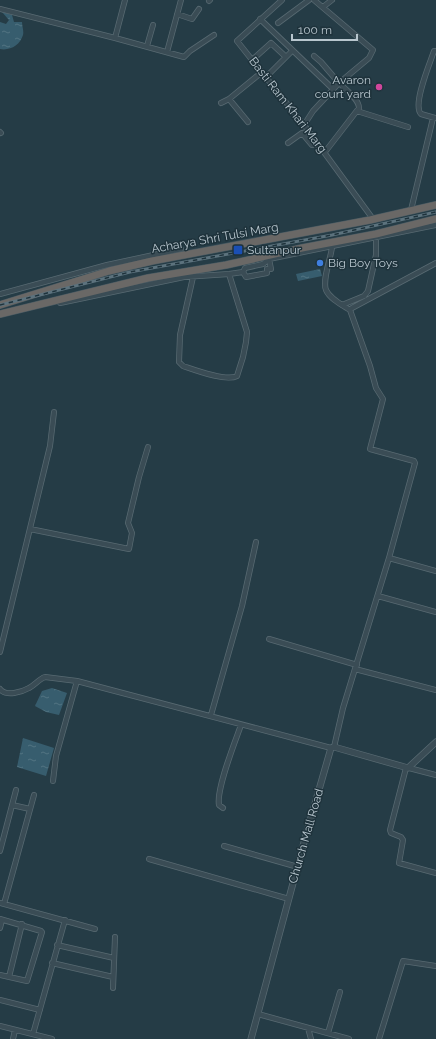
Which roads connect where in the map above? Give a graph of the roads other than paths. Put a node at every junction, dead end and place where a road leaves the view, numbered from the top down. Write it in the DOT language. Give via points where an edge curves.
graph roads {
  1 [pos="125,0"];
  2 [pos="181,0"];
  3 [pos="282,0"];
  4 [pos="309,0"];
  5 [pos="314,0"];
  6 [pos="332,0"];
  7 [pos="323,7"];
  8 [pos="0,9"];
  9 [pos="199,9"];
  10 [pos="177,14"];
  11 [pos="260,19"];
  12 [pos="278,23"];
  13 [pos="153,26"];
  14 [pos="214,35"];
  15 [pos="115,38"];
  16 [pos="147,46"];
  17 [pos="292,51"];
  18 [pos="436,51"];
  19 [pos="167,52"];
  20 [pos="314,56"];
  21 [pos="286,57"];
  22 [pos="252,60"];
  23 [pos="262,72"];
  24 [pos="266,77"];
  25 [pos="339,83"];
  26 [pos="334,89"];
  27 [pos="229,99"];
  28 [pos="221,103"];
  29 [pos="357,112"];
  30 [pos="434,118"];
  31 [pos="248,122"];
  32 [pos="304,125"];
  33 [pos="408,126"];
  34 [pos="288,143"];
  35 [pos="319,145"];
  36 [pos="325,152"];
  37 [pos="436,205"];
  38 [pos="412,210"];
  39 [pos="373,219"];
  40 [pos="436,219"];
  41 [pos="436,225"];
  42 [pos="299,234"];
  43 [pos="376,236"];
  44 [pos="332,247"];
  45 [pos="302,248"];
  46 [pos="181,249"];
  47 [pos="269,259"];
  48 [pos="436,263"];
  49 [pos="243,272"];
  50 [pos="229,274"];
  51 [pos="192,277"];
  52 [pos="0,294"];
  53 [pos="0,304"];
  54 [pos="342,305"];
  55 [pos="350,310"];
  56 [pos="0,316"];
  57 [pos="54,412"];
  58 [pos="148,447"];
  59 [pos="30,529"];
  60 [pos="256,542"];
  61 [pos="389,558"];
  62 [pos="436,571"];
  63 [pos="378,596"];
  64 [pos="436,612"];
  65 [pos="269,639"];
  66 [pos="0,650"];
  67 [pos="356,667"];
  68 [pos="77,681"];
  69 [pos="0,688"];
  70 [pos="436,690"];
  71 [pos="211,716"];
  72 [pos="241,725"];
  73 [pos="436,742"];
  74 [pos="332,748"];
  75 [pos="408,768"];
  76 [pos="436,775"];
  77 [pos="53,781"];
  78 [pos="16,790"];
  79 [pos="34,795"];
  80 [pos="12,805"];
  81 [pos="223,808"];
  82 [pos="30,809"];
  83 [pos="224,846"];
  84 [pos="0,851"];
  85 [pos="149,859"];
  86 [pos="298,867"];
  87 [pos="436,873"];
  88 [pos="289,899"];
  89 [pos="2,903"];
  90 [pos="1,919"];
  91 [pos="65,920"];
  92 [pos="22,924"];
  93 [pos="0,928"];
  94 [pos="95,929"];
  95 [pos="115,937"];
  96 [pos="57,945"];
  97 [pos="114,958"];
  98 [pos="52,963"];
  99 [pos="436,966"];
  100 [pos="0,975"];
  101 [pos="9,977"];
  102 [pos="114,977"];
  103 [pos="113,988"];
  104 [pos="340,992"];
  105 [pos="0,1000"];
  106 [pos="40,1010"];
  107 [pos="258,1014"];
  108 [pos="0,1026"];
  109 [pos="308,1028"];
  110 [pos="15,1030"];
  111 [pos="328,1033"];
  112 [pos="33,1034"];
  113 [pos="13,1039"];
  114 [pos="52,1039"];
  115 [pos="251,1039"];
  116 [pos="311,1039"];
  117 [pos="349,1039"];
  118 [pos="379,1039"];
  1 -- 15 [label="street"];
  2 -- 10 [label="street"];
  3 -- 11 [label="street, Basti Ram Khari Marg"];
  4 -- 12 [label="street"];
  5 -- 7 [label="street"];
  6 -- 7 [label="street"];
  7 -- 25 [label="street" via="373,50 369,58"];
  8 -- 15 [label="street"];
  9 -- 10 [label="street" via="192,19"];
  10 -- 19 [label="street"];
  11 -- 17 [label="street"];
  11 -- 22 [label="street, Basti Ram Khari Marg" via="237,41"];
  13 -- 16 [label="street"];
  14 -- 19 [label="street" via="184,57"];
  15 -- 16 [label="street"];
  16 -- 19 [label="street"];
  17 -- 21 [label="street"];
  17 -- 26 [label="street"];
  18 -- 30 [label="street" via="418,108 421,114"];
  20 -- 25 [label="street"];
  21 -- 22 [label="street" via="271,43"];
  21 -- 24 [label="street"];
  22 -- 23 [label="street, Basti Ram Khari Marg"];
  23 -- 24 [label="street, Basti Ram Khari Marg"];
  23 -- 27 [label="street"];
  24 -- 32 [label="street, Basti Ram Khari Marg"];
  25 -- 26 [label="street"];
  25 -- 29 [label="street" via="358,104"];
  26 -- 32 [label="street"];
  27 -- 28 [label="street"];
  27 -- 31 [label="street"];
  29 -- 33 [label="street"];
  29 -- 36 [label="street"];
  30 -- 38 [label="street"];
  32 -- 35 [label="street, Basti Ram Khari Marg"];
  34 -- 35 [label="street" via="302,133 312,145"];
  35 -- 36 [label="street, Basti Ram Khari Marg"];
  36 -- 39 [label="street, Basti Ram Khari Marg"];
  37 -- 38 [label="highway, Acharya Shri Tulsi Marg"];
  38 -- 39 [label="highway, Acharya Shri Tulsi Marg"];
  39 -- 42 [label="highway, Acharya Shri Tulsi Marg"];
  40 -- 43 [label="highway"];
  41 -- 43 [label="street"];
  42 -- 45 [label="highway"];
  42 -- 53 [label="highway, Acharya Shri Tulsi Marg" via="109,271"];
  43 -- 44 [label="street"];
  43 -- 45 [label="highway"];
  43 -- 54 [label="street" via="376,255 368,291 364,296"];
  44 -- 47 [label="street"];
  44 -- 54 [label="street" via="325,287 328,294"];
  45 -- 56 [label="highway" via="226,265 148,278"];
  46 -- 52 [label="street" via="107,265"];
  47 -- 49 [label="street" via="263,264 244,268"];
  47 -- 49 [label="street" via="271,269 267,269 268,273 246,277"];
  48 -- 55 [label="street"];
  49 -- 50 [label="street"];
  50 -- 51 [label="street"];
  50 -- 51 [label="street" via="247,335 240,370 237,376 231,378 183,366 179,362 180,335"];
  51 -- 56 [label="street" via="147,284"];
  54 -- 55 [label="street"];
  55 -- 61 [label="street" via="376,388 383,399 370,449 415,462"];
  57 -- 59 [label="street" via="52,439"];
  58 -- 59 [label="street" via="128,523 132,533 129,549"];
  59 -- 66 [label="street"];
  60 -- 71 [label="street" via="242,606"];
  61 -- 62 [label="street"];
  61 -- 63 [label="street"];
  63 -- 64 [label="street"];
  63 -- 67 [label="street"];
  65 -- 67 [label="street"];
  67 -- 70 [label="street"];
  67 -- 74 [label="street"];
  68 -- 69 [label="street" via="45,677 23,691 6,693"];
  68 -- 71 [label="street"];
  68 -- 77 [label="street" via="56,756"];
  71 -- 72 [label="street"];
  72 -- 74 [label="street"];
  72 -- 81 [label="street" via="219,797 219,804"];
  73 -- 75 [label="street"];
  74 -- 75 [label="street"];
  74 -- 86 [label="street, Church Mall Road"];
  75 -- 76 [label="street"];
  75 -- 87 [label="street" via="390,830 403,840 399,863"];
  78 -- 80 [label="street"];
  79 -- 82 [label="street"];
  80 -- 82 [label="street"];
  80 -- 84 [label="street"];
  82 -- 89 [label="street"];
  83 -- 86 [label="street"];
  85 -- 88 [label="street"];
  86 -- 88 [label="street, Church Mall Road"];
  88 -- 107 [label="street, Church Mall Road"];
  89 -- 91 [label="street"];
  90 -- 92 [label="street"];
  90 -- 93 [label="street"];
  91 -- 94 [label="street"];
  91 -- 96 [label="street"];
  92 -- 101 [label="street"];
  92 -- 101 [label="street" via="42,932 28,981"];
  95 -- 97 [label="street"];
  96 -- 97 [label="street"];
  96 -- 98 [label="street"];
  97 -- 102 [label="street"];
  98 -- 102 [label="street"];
  98 -- 106 [label="street"];
  99 -- 118 [label="street" via="403,961"];
  100 -- 101 [label="street"];
  102 -- 103 [label="street"];
  104 -- 111 [label="street"];
  105 -- 106 [label="street"];
  106 -- 112 [label="street"];
  107 -- 109 [label="street"];
  107 -- 115 [label="street, Church Mall Road"];
  108 -- 110 [label="street"];
  109 -- 111 [label="street"];
  109 -- 116 [label="street"];
  110 -- 112 [label="street"];
  110 -- 113 [label="street"];
  111 -- 117 [label="street"];
  112 -- 114 [label="street"];
}
